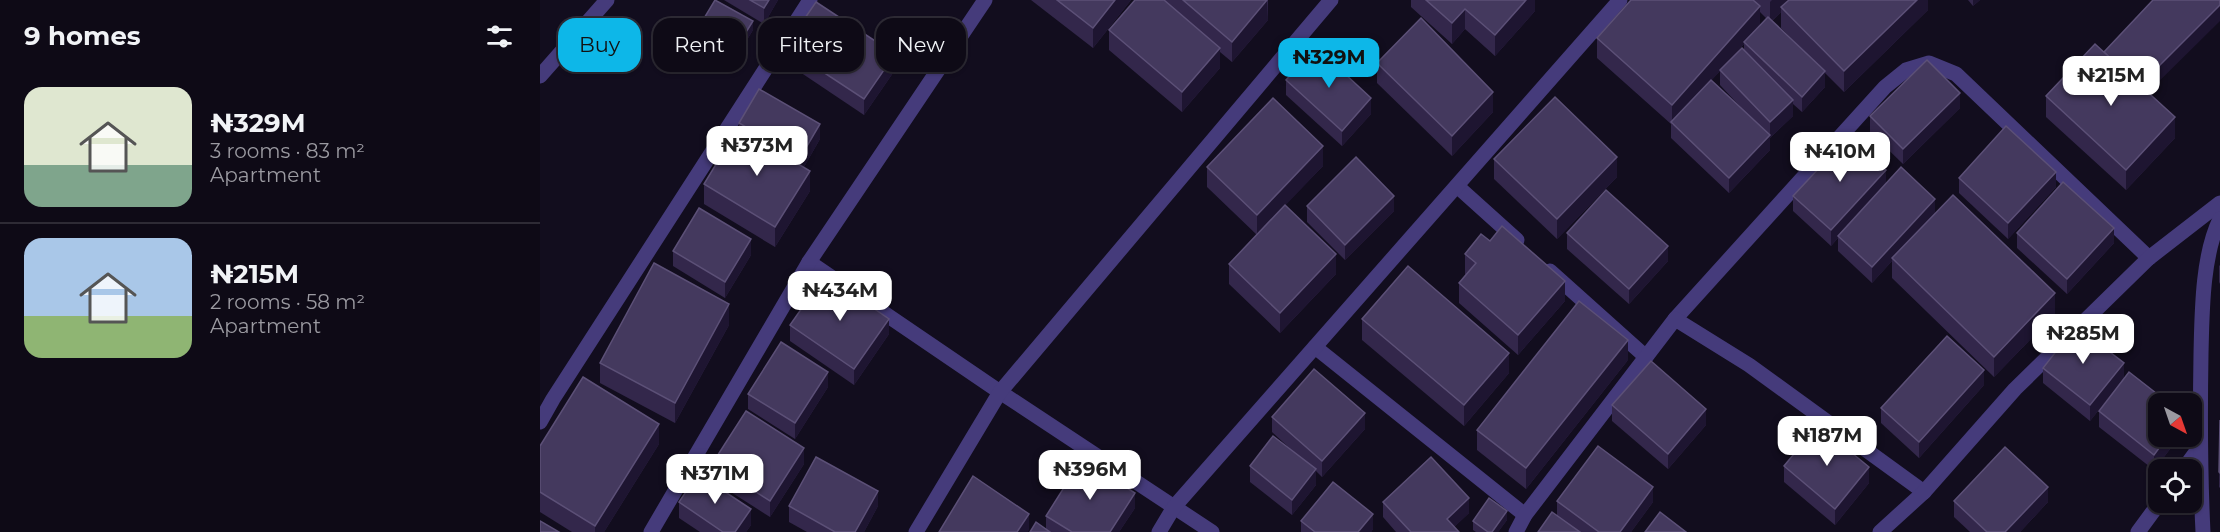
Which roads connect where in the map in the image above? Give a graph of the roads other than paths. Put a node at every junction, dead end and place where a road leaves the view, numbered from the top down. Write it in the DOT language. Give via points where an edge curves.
graph roads {
  1 [pos="607,0"];
  2 [pos="810,0"];
  3 [pos="985,0"];
  4 [pos="1331,0"];
  5 [pos="1620,0"];
  6 [pos="540,76"];
  7 [pos="1457,186"];
  8 [pos="2220,203"];
  9 [pos="2220,219"];
  10 [pos="1526,248"];
  11 [pos="2149,258"];
  12 [pos="809,262"];
  13 [pos="1543,264"];
  14 [pos="1675,319"];
  15 [pos="1315,346"];
  16 [pos="1646,357"];
  17 [pos="1000,392"];
  18 [pos="540,422"];
  19 [pos="2199,448"];
  20 [pos="2191,459"];
  21 [pos="1924,492"];
  22 [pos="1174,507"];
  23 [pos="2152,513"];
  24 [pos="1525,515"];
  25 [pos="651,532"];
  26 [pos="916,532"];
  27 [pos="1159,532"];
  28 [pos="1212,532"];
  29 [pos="1516,532"];
  30 [pos="1880,532"];
  31 [pos="2138,532"];
  32 [pos="2203,532"];
  1 -- 6 [label="street"];
  2 -- 18 [label="street"];
  3 -- 12 [label="street"];
  4 -- 17 [label="street"];
  5 -- 7 [label="street"];
  7 -- 10 [label="street"];
  7 -- 15 [label="street"];
  8 -- 11 [label="street"];
  9 -- 19 [label="street" via="2212,235 2202,306"];
  11 -- 14 [label="street" via="1956,74 1929,63 1906,70 1885,87"];
  11 -- 21 [label="street" via="2015,389"];
  12 -- 17 [label="street"];
  12 -- 25 [label="street"];
  13 -- 16 [label="street"];
  14 -- 16 [label="street"];
  14 -- 21 [label="street" via="1749,365"];
  15 -- 22 [label="street"];
  15 -- 24 [label="street"];
  16 -- 24 [label="street"];
  17 -- 22 [label="street"];
  17 -- 26 [label="street"];
  19 -- 20 [label="street"];
  19 -- 32 [label="street"];
  21 -- 30 [label="street"];
  22 -- 27 [label="street"];
  22 -- 28 [label="street"];
  23 -- 31 [label="street"];
  24 -- 29 [label="street"];
}
